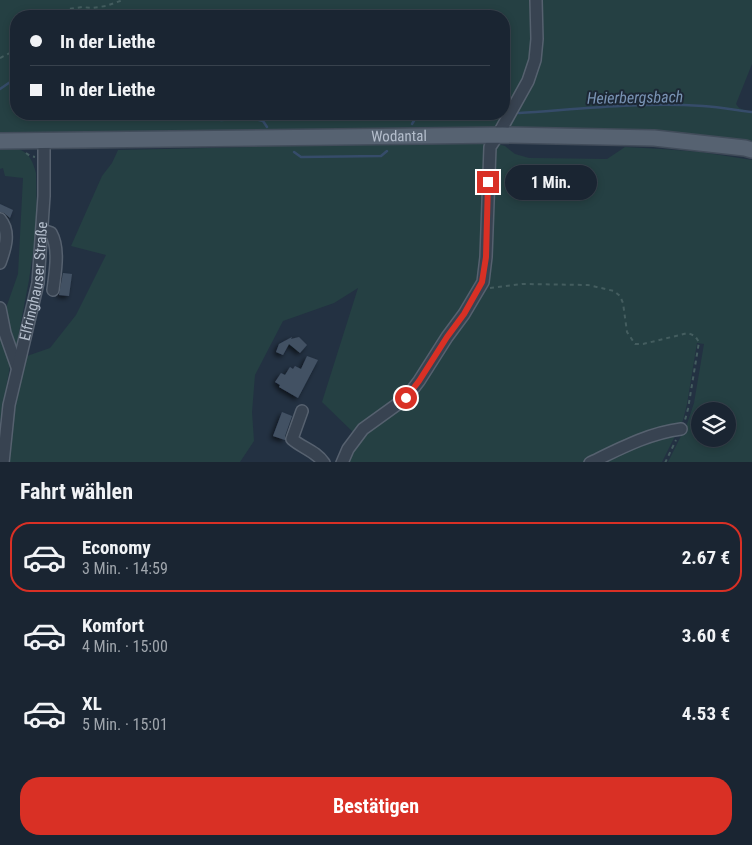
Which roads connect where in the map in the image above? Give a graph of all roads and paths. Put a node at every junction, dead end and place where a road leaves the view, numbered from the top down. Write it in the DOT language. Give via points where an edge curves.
graph roads {
  1 [pos="123,0"];
  2 [pos="536,0"];
  3 [pos="66,10"];
  4 [pos="510,113"];
  5 [pos="506,120"];
  6 [pos="498,135"];
  7 [pos="0,141"];
  8 [pos="44,141"];
  9 [pos="752,150"];
  10 [pos="0,219"];
  11 [pos="42,230"];
  12 [pos="0,264"];
  13 [pos="478,289"];
  14 [pos="53,290"];
  15 [pos="0,308"];
  16 [pos="18,367"];
  17 [pos="302,411"];
  18 [pos="681,429"];
  19 [pos="3,462"];
  20 [pos="324,462"];
  21 [pos="342,462"];
  22 [pos="590,462"];
  23 [pos="665,462"];
  1 -- 3 [label="path" via="92,8"];
  2 -- 4 [label="street" via="535,60 528,81"];
  5 -- 6 [label="street"];
  6 -- 8 [label="main road, Wodantal"];
  6 -- 9 [label="main road, Wodantal" via="654,138"];
  6 -- 13 [label="street" via="490,147 486,257"];
  7 -- 8 [label="main road"];
  8 -- 11 [label="street, Elfringhauser Straße"];
  10 -- 12 [label="street" via="6,229 6,242"];
  11 -- 14 [label="street" via="54,238"];
  11 -- 16 [label="street, Elfringhauser Straße" via="38,283"];
  13 -- 18 [label="path" via="522,284 603,288 620,296 627,332 635,344 688,333 695,336 699,342 697,358"];
  13 -- 21 [label="street" via="406,398 363,429"];
  15 -- 16 [label="street" via="5,333"];
  16 -- 19 [label="street, Elfringhauser Straße" via="9,405"];
  17 -- 20 [label="street" via="292,439"];
  18 -- 22 [label="street" via="664,431"];
  18 -- 23 [label="path"];
}
